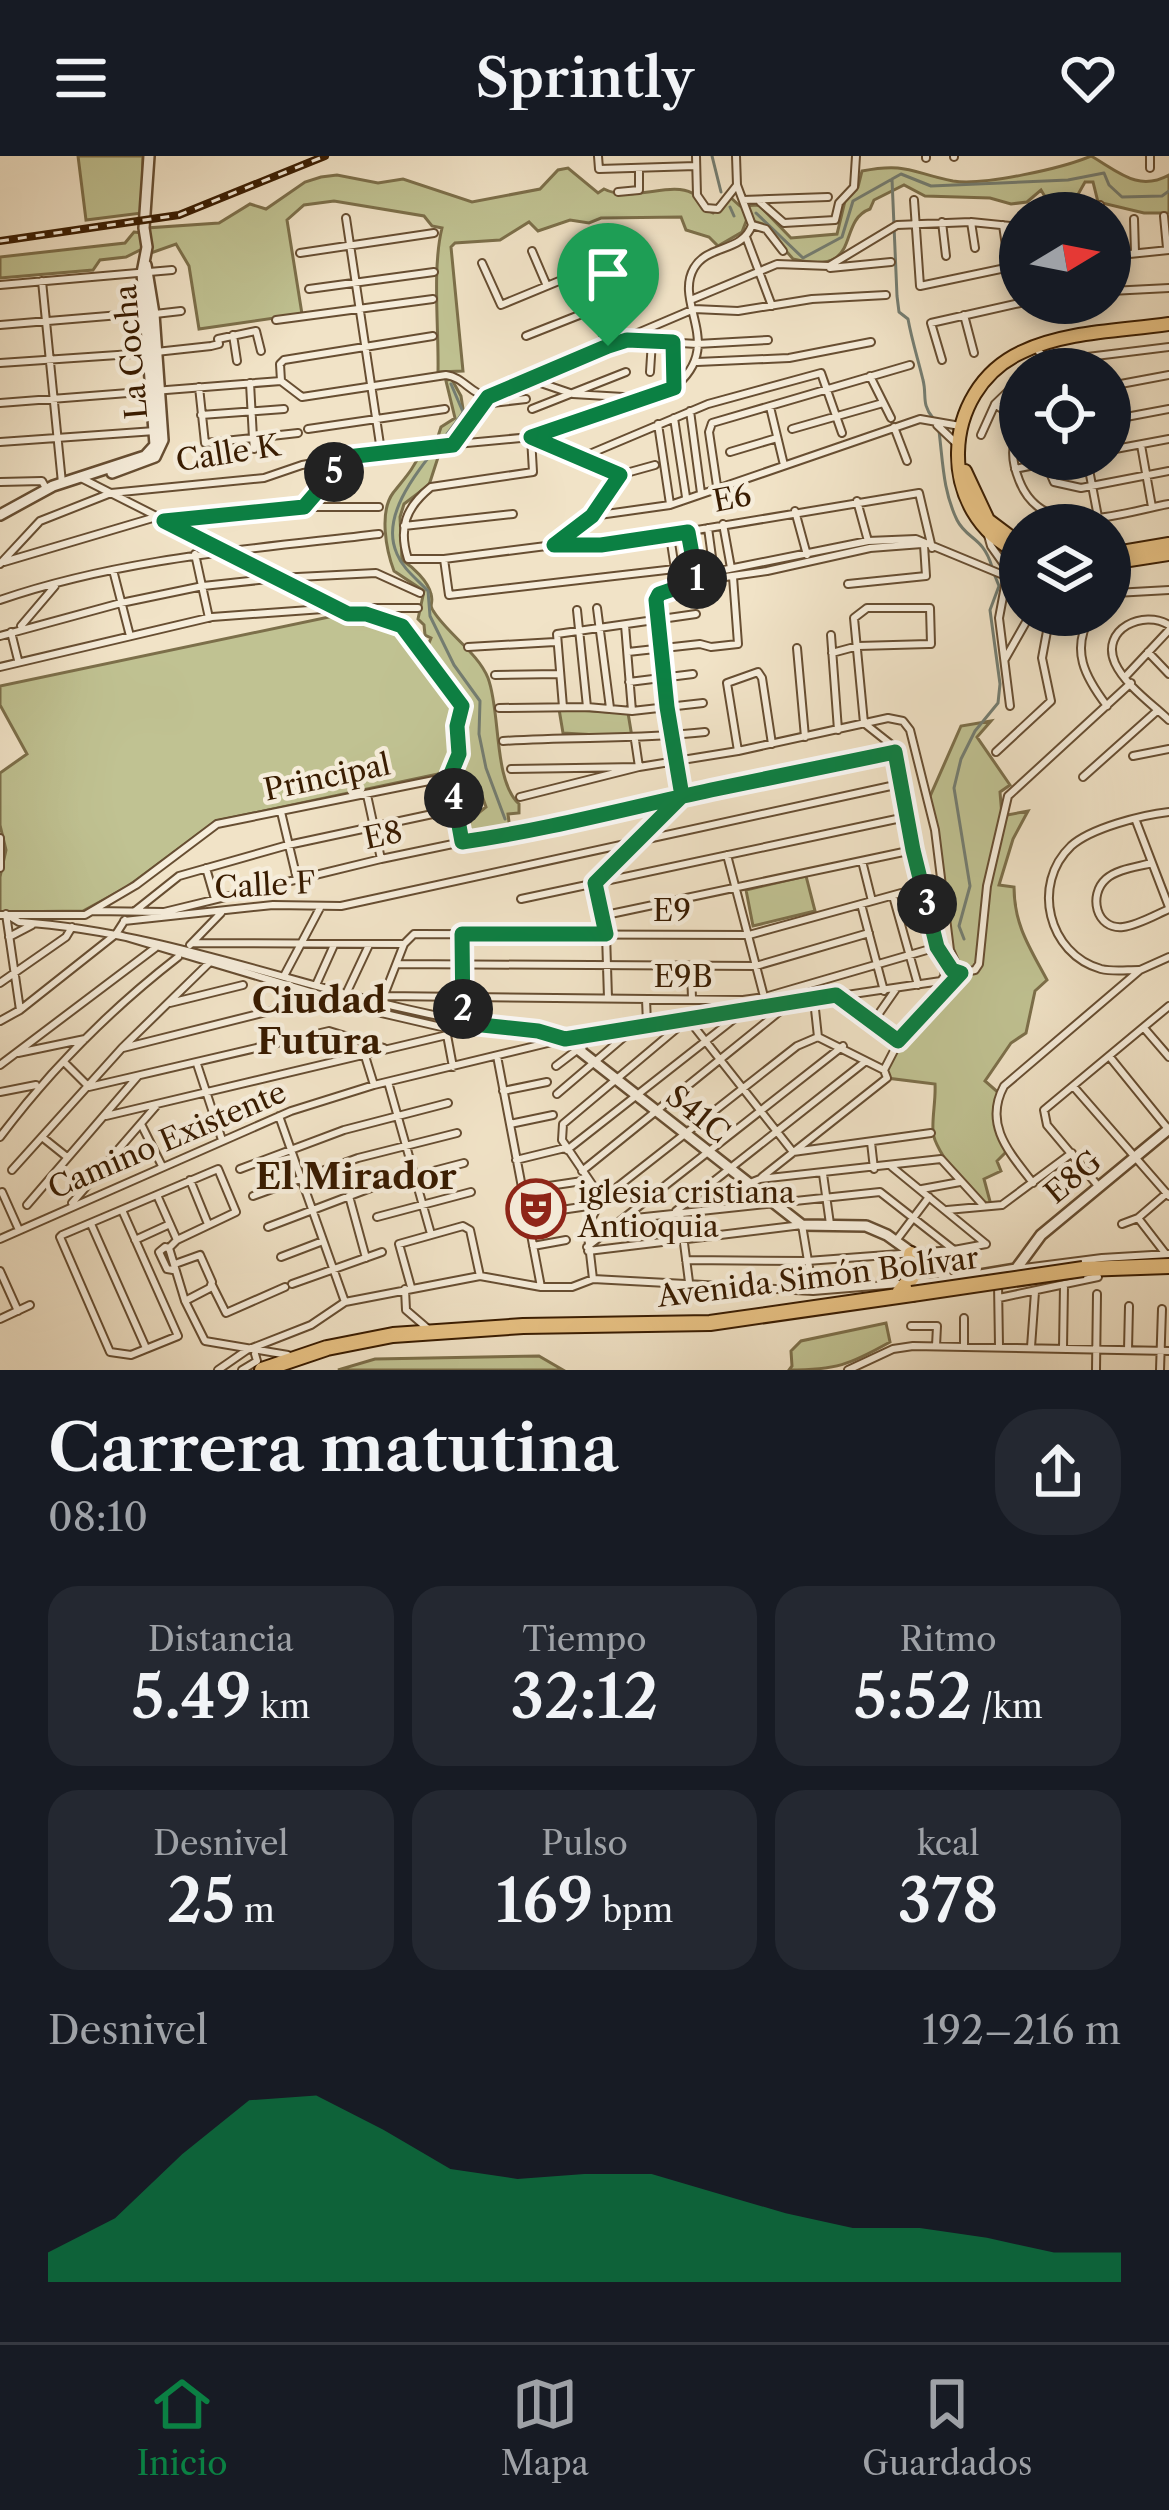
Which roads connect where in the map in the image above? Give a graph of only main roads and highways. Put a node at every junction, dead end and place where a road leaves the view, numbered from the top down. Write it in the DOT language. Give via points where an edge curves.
graph roads {
  1 [pos="1169,327"];
  2 [pos="999,529"];
  3 [pos="999,537"];
  4 [pos="1169,544"];
  5 [pos="1131,554"];
  6 [pos="1169,554"];
  7 [pos="1131,557"];
  8 [pos="910,1254"];
  9 [pos="1168,1262"];
  10 [pos="911,1294"];
  11 [pos="866,1305"];
  12 [pos="551,1331"];
  13 [pos="260,1365"];
  14 [pos="289,1370"];
  1 -- 2 [label="main road" via="1039,352 986,388 971,415 966,472"];
  1 -- 3 [label="main road" via="1055,341 1019,353 984,382 960,426 961,487"];
  4 -- 5 [label="main road"];
  6 -- 7 [label="main road"];
  8 -- 10 [label="highway"];
  9 -- 10 [label="highway, Avenida Simón Bolívar, bridge"];
  10 -- 11 [label="highway, Avenida Simón Bolívar"];
  10 -- 11 [label="highway, Avenida Simón Bolívar"];
  11 -- 12 [label="highway, Avenida Simón Bolívar" via="672,1333"];
  12 -- 13 [label="highway, Avenida Simón Bolívar" via="430,1330"];
  12 -- 14 [label="highway, Avenida Simón Bolívar" via="390,1343"];
}
